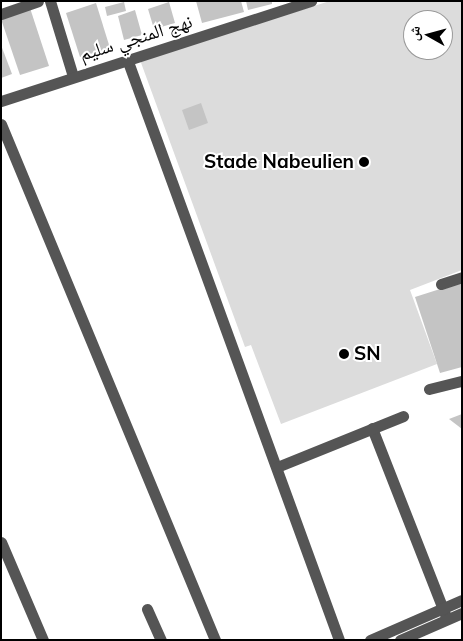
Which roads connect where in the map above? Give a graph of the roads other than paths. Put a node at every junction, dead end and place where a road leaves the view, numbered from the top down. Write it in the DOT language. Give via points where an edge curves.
graph roads {
  1 [pos="38,1"];
  2 [pos="50,1"];
  3 [pos="311,1"];
  4 [pos="1,14"];
  5 [pos="127,60"];
  6 [pos="73,76"];
  7 [pos="1,101"];
  8 [pos="1,124"];
  9 [pos="462,277"];
  10 [pos="441,284"];
  11 [pos="462,381"];
  12 [pos="429,389"];
  13 [pos="403,416"];
  14 [pos="372,428"];
  15 [pos="277,467"];
  16 [pos="1,542"];
  17 [pos="462,600"];
  18 [pos="442,608"];
  19 [pos="147,609"];
  20 [pos="462,613"];
  21 [pos="447,620"];
  22 [pos="43,640"];
  23 [pos="161,640"];
  24 [pos="215,640"];
  25 [pos="339,640"];
  26 [pos="370,640"];
  27 [pos="400,640"];
  1 -- 4 [label="street"];
  2 -- 6 [label="street"];
  3 -- 5 [label="street, نهج المنجي سليم"];
  5 -- 6 [label="street, نهج المنجي سليم"];
  5 -- 15 [label="street"];
  6 -- 7 [label="street, نهج المنجي سليم"];
  8 -- 24 [label="street"];
  9 -- 10 [label="street"];
  11 -- 12 [label="street"];
  13 -- 14 [label="street"];
  14 -- 15 [label="street"];
  14 -- 18 [label="street"];
  15 -- 25 [label="street"];
  16 -- 22 [label="street"];
  17 -- 18 [label="street"];
  18 -- 21 [label="street"];
  18 -- 26 [label="street"];
  19 -- 23 [label="street"];
  20 -- 21 [label="street"];
  21 -- 27 [label="street"];
}
